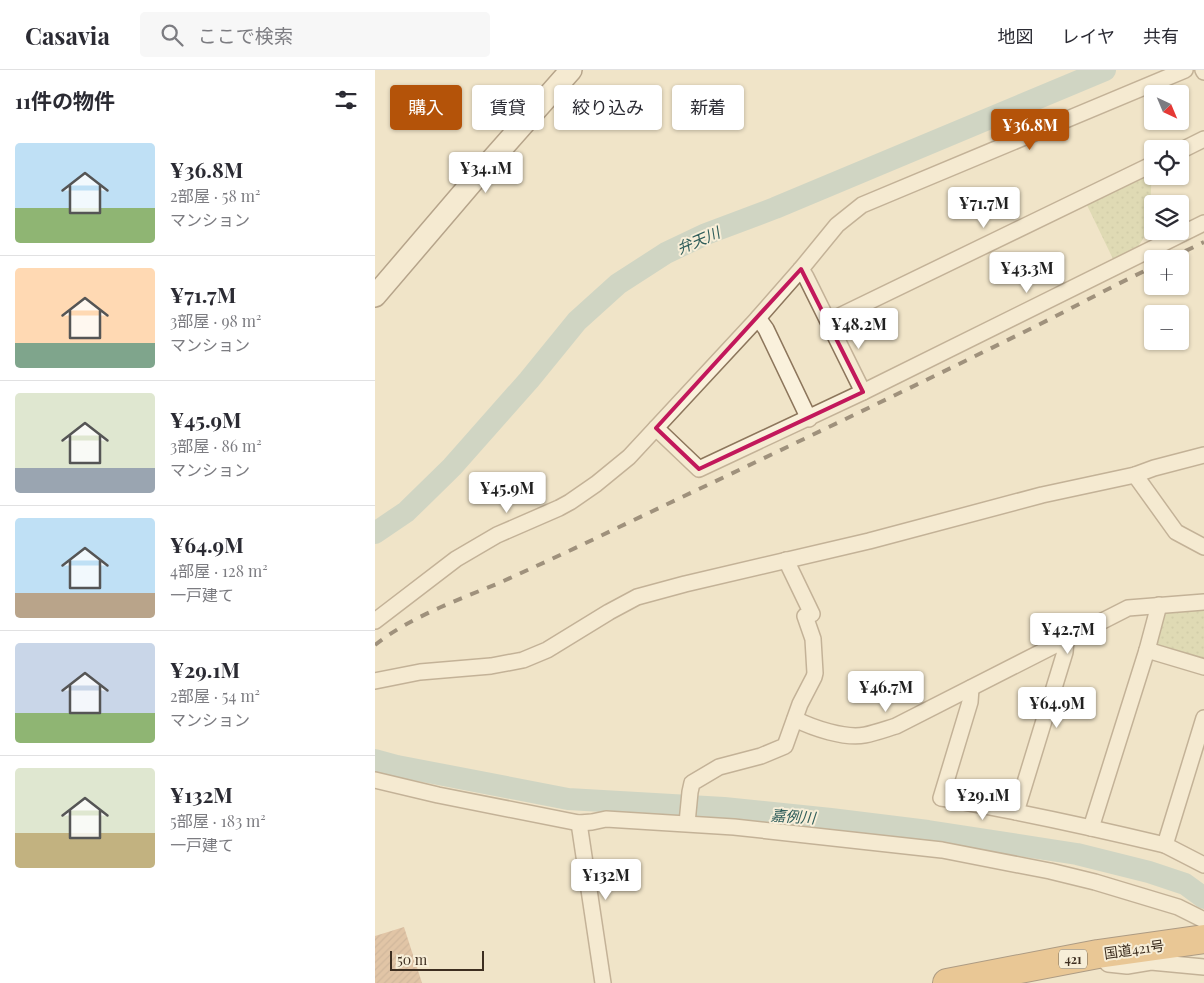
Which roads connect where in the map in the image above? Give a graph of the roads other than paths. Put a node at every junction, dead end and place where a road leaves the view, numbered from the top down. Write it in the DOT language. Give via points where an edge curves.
graph roads {
  1 [pos="571,70"];
  2 [pos="1185,70"];
  3 [pos="1204,139"];
  4 [pos="1189,146"];
  5 [pos="1144,168"];
  6 [pos="1204,223"];
  7 [pos="801,270"];
  8 [pos="375,296"];
  9 [pos="758,318"];
  10 [pos="829,322"];
  11 [pos="863,392"];
  12 [pos="809,419"];
  13 [pos="656,428"];
  14 [pos="1204,455"];
  15 [pos="1135,475"];
  16 [pos="1204,547"];
  17 [pos="786,560"];
  18 [pos="1204,602"];
  19 [pos="1159,605"];
  20 [pos="375,621"];
  21 [pos="1066,639"];
  22 [pos="1147,650"];
  23 [pos="1204,667"];
  24 [pos="375,681"];
  25 [pos="971,688"];
  26 [pos="1204,718"];
  27 [pos="795,719"];
  28 [pos="375,780"];
  29 [pos="1016,812"];
  30 [pos="687,821"];
  31 [pos="579,823"];
  32 [pos="1091,828"];
  33 [pos="1165,845"];
  34 [pos="1204,865"];
  35 [pos="1203,933"];
  36 [pos="1099,954"];
  37 [pos="1204,967"];
  38 [pos="603,983"];
  39 [pos="947,983"];
  1 -- 8 [label="street"];
  2 -- 7 [label="street" via="862,205 837,225"];
  3 -- 4 [label="street"];
  5 -- 10 [label="street"];
  6 -- 11 [label="street"];
  7 -- 9 [label="street"];
  7 -- 10 [label="street"];
  9 -- 12 [label="street"];
  9 -- 13 [label="street"];
  10 -- 11 [label="street"];
  11 -- 12 [label="street"];
  12 -- 13 [label="street" via="699,469"];
  13 -- 20 [label="street" via="629,456 570,502 497,535 456,559"];
  14 -- 15 [label="street"];
  15 -- 16 [label="street" via="1176,532"];
  15 -- 17 [label="street" via="1042,495"];
  17 -- 24 [label="street" via="637,598 547,650 523,660 420,672"];
  17 -- 27 [label="street" via="811,614 805,616 813,639 815,664 814,677"];
  18 -- 19 [label="street"];
  19 -- 21 [label="street" via="1128,608"];
  19 -- 22 [label="street"];
  21 -- 25 [label="street"];
  21 -- 29 [label="street" via="1065,652"];
  22 -- 23 [label="street"];
  22 -- 32 [label="street"];
  25 -- 27 [label="street" via="895,726 864,736 840,734"];
  25 -- 29 [label="street" via="970,702 941,798"];
  26 -- 33 [label="street"];
  27 -- 30 [label="street" via="785,746 719,767 692,783"];
  28 -- 31 [label="street"];
  29 -- 32 [label="street"];
  30 -- 31 [label="street" via="606,818"];
  30 -- 35 [label="street" via="943,850 1050,872 1178,907"];
  31 -- 38 [label="street"];
  32 -- 33 [label="street"];
  33 -- 34 [label="street"];
  35 -- 36 [label="highway, 国道421号 / 421"];
  36 -- 37 [label="street" via="1108,964 1127,966 1151,962"];
  36 -- 39 [label="highway, 国道421号 / 421"];
}
